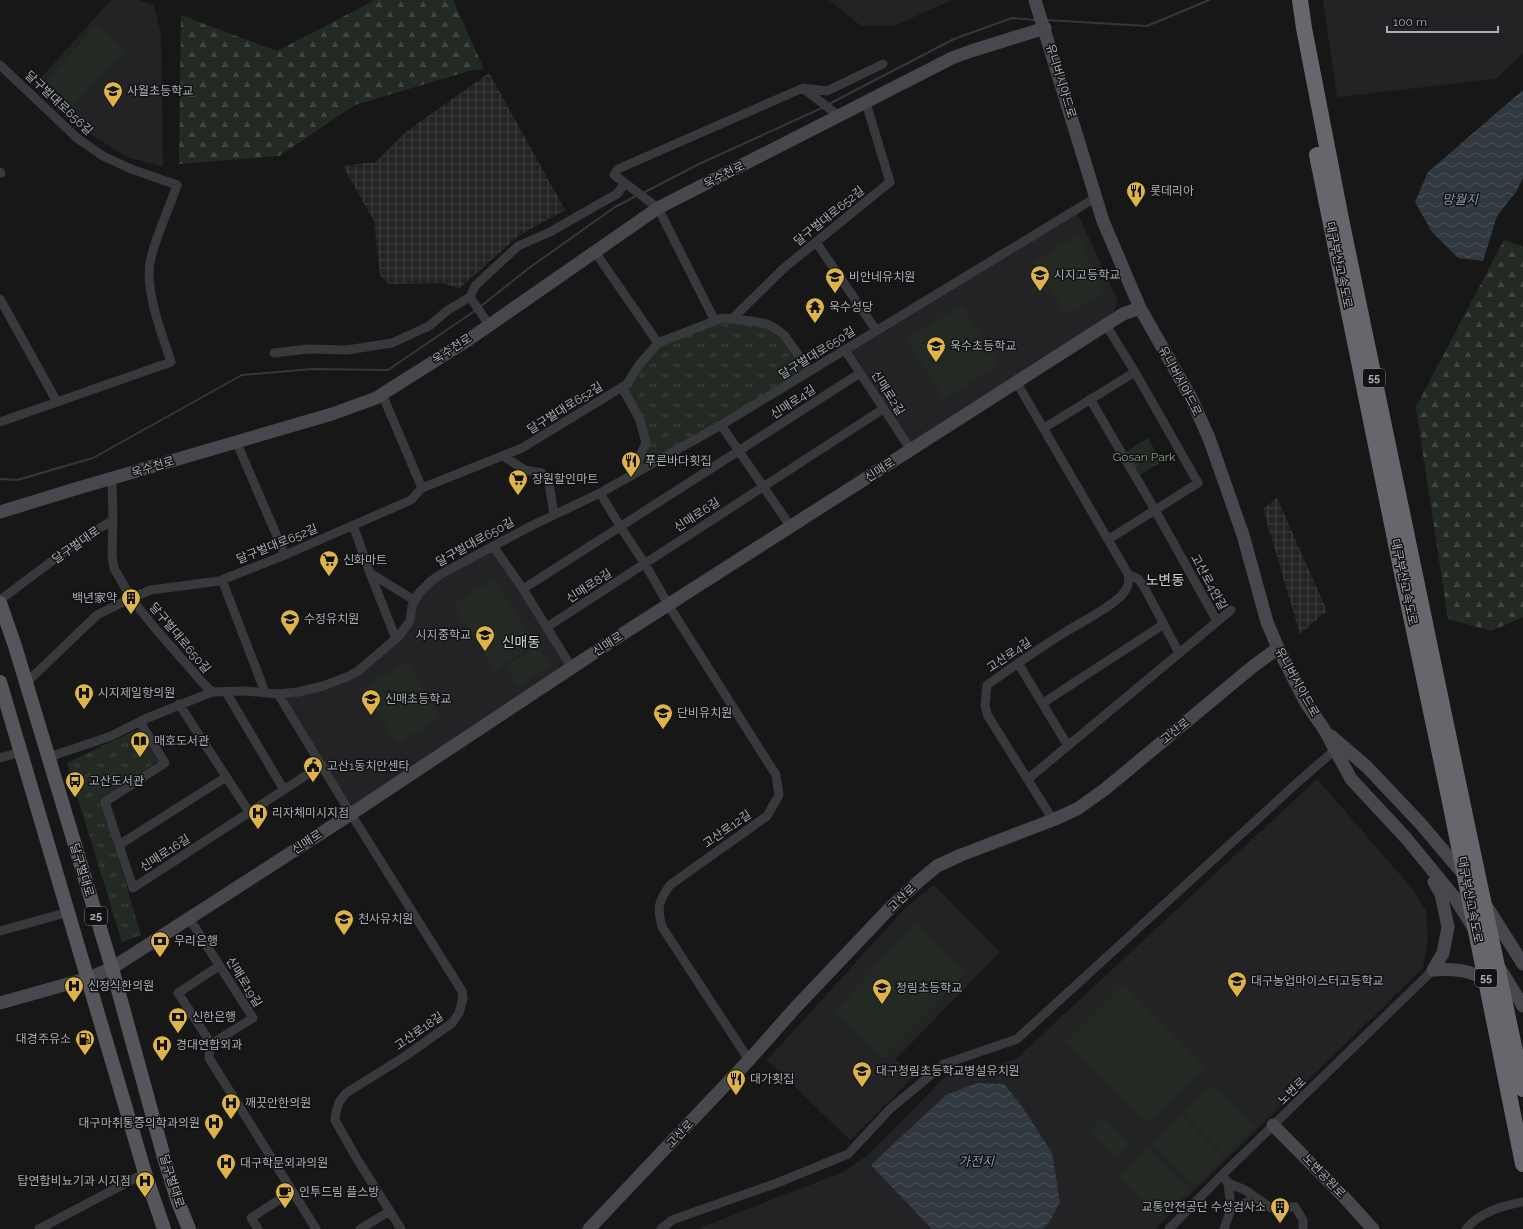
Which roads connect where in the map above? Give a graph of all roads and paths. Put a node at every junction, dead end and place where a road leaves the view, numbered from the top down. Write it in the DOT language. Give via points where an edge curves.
graph roads {
  1 [pos="1289,0"];
  2 [pos="1300,0"];
  3 [pos="1037,5"];
  4 [pos="1045,28"];
  5 [pos="883,64"];
  6 [pos="0,65"];
  7 [pos="803,88"];
  8 [pos="866,103"];
  9 [pos="839,116"];
  10 [pos="625,183"];
  11 [pos="1095,198"];
  12 [pos="1332,200"];
  13 [pos="658,208"];
  14 [pos="816,242"];
  15 [pos="595,252"];
  16 [pos="470,297"];
  17 [pos="0,299"];
  18 [pos="1140,308"];
  19 [pos="732,319"];
  20 [pos="715,321"];
  21 [pos="489,325"];
  22 [pos="1106,325"];
  23 [pos="876,330"];
  24 [pos="658,343"];
  25 [pos="845,350"];
  26 [pos="274,353"];
  27 [pos="810,371"];
  28 [pos="1135,372"];
  29 [pos="860,373"];
  30 [pos="1017,383"];
  31 [pos="622,386"];
  32 [pos="382,394"];
  33 [pos="1090,400"];
  34 [pos="57,402"];
  35 [pos="883,409"];
  36 [pos="0,422"];
  37 [pos="721,425"];
  38 [pos="1044,428"];
  39 [pos="236,441"];
  40 [pos="911,450"];
  41 [pos="739,451"];
  42 [pos="503,456"];
  43 [pos="631,475"];
  44 [pos="112,479"];
  45 [pos="762,486"];
  46 [pos="422,488"];
  47 [pos="600,493"];
  48 [pos="1155,510"];
  49 [pos="0,512"];
  50 [pos="554,514"];
  51 [pos="113,520"];
  52 [pos="353,525"];
  53 [pos="620,526"];
  54 [pos="791,527"];
  55 [pos="1109,539"];
  56 [pos="493,546"];
  57 [pos="285,555"];
  58 [pos="645,564"];
  59 [pos="370,573"];
  60 [pos="1128,574"];
  61 [pos="222,580"];
  62 [pos="1410,581"];
  63 [pos="523,589"];
  64 [pos="131,598"];
  65 [pos="0,600"];
  66 [pos="414,600"];
  67 [pos="0,603"];
  68 [pos="669,606"];
  69 [pos="1231,610"];
  70 [pos="1217,621"];
  71 [pos="1164,624"];
  72 [pos="547,627"];
  73 [pos="396,639"];
  74 [pos="1278,648"];
  75 [pos="1179,653"];
  76 [pos="1018,664"];
  77 [pos="572,668"];
  78 [pos="0,682"];
  79 [pos="26,683"];
  80 [pos="212,692"];
  81 [pos="226,692"];
  82 [pos="265,692"];
  83 [pos="278,694"];
  84 [pos="1043,703"];
  85 [pos="179,704"];
  86 [pos="140,722"];
  87 [pos="1324,729"];
  88 [pos="1068,746"];
  89 [pos="1335,750"];
  90 [pos="21,752"];
  91 [pos="49,757"];
  92 [pos="0,758"];
  93 [pos="322,765"];
  94 [pos="226,777"];
  95 [pos="1028,779"];
  96 [pos="284,790"];
  97 [pos="249,812"];
  98 [pos="351,814"];
  99 [pos="1053,820"];
  100 [pos="1406,838"];
  101 [pos="119,845"];
  102 [pos="69,912"];
  103 [pos="189,918"];
  104 [pos="0,931"];
  105 [pos="1523,964"];
  106 [pos="219,966"];
  107 [pos="112,968"];
  108 [pos="1433,970"];
  109 [pos="89,978"];
  110 [pos="0,1003"];
  111 [pos="1523,1006"];
  112 [pos="1523,1013"];
  113 [pos="212,1045"];
  114 [pos="749,1060"];
  115 [pos="1523,1089"];
  116 [pos="1273,1125"];
  117 [pos="1523,1164"];
  118 [pos="145,1174"];
  119 [pos="1222,1174"];
  120 [pos="1228,1183"];
  121 [pos="292,1191"];
  122 [pos="1256,1198"];
  123 [pos="1523,1202"];
  124 [pos="1231,1209"];
  125 [pos="390,1211"];
  126 [pos="39,1229"];
  127 [pos="164,1229"];
  128 [pos="189,1229"];
  129 [pos="258,1229"];
  130 [pos="316,1229"];
  131 [pos="360,1229"];
  132 [pos="401,1229"];
  133 [pos="589,1229"];
  134 [pos="661,1229"];
  135 [pos="1169,1229"];
  136 [pos="1224,1229"];
  137 [pos="1302,1229"];
  138 [pos="1373,1229"];
  139 [pos="1466,1229"];
  1 -- 12 [label="highway, 대구부산고속도로 / 55"];
  2 -- 12 [label="highway, 대구부산고속도로 / 55"];
  3 -- 4 [label="main road, 유니버시아드로"];
  4 -- 8 [label="main road, 욱수천로" via="952,58"];
  4 -- 11 [label="main road, 유니버시아드로"];
  5 -- 7 [label="street" via="827,91"];
  6 -- 34 [label="street, 달구벌대로656길" via="77,138 103,156 177,185 151,259 150,276 153,302 171,362"];
  7 -- 9 [label="street"];
  7 -- 10 [label="street" via="618,170 614,175"];
  8 -- 9 [label="main road, 욱수천로"];
  8 -- 14 [label="street, 달구벌대로652길" via="890,182"];
  9 -- 13 [label="main road, 욱수천로"];
  10 -- 13 [label="street"];
  10 -- 16 [label="street" via="617,194 550,232 518,246 475,286"];
  11 -- 18 [label="main road, 유니버시아드로"];
  11 -- 23 [label="street, 달구벌대로650길"];
  12 -- 62 [label="highway, 대구부산고속도로 / 55"];
  13 -- 15 [label="main road, 욱수천로"];
  13 -- 20 [label="street"];
  14 -- 19 [label="street, 달구벌대로652길" via="784,268"];
  14 -- 23 [label="street"];
  15 -- 21 [label="main road, 욱수천로"];
  15 -- 24 [label="street"];
  16 -- 21 [label="street"];
  16 -- 26 [label="street" via="448,310 429,326 392,343 347,350 308,348"];
  17 -- 34 [label="street"];
  18 -- 22 [label="main road, 신매로" via="1123,314"];
  18 -- 74 [label="main road, 유니버시아드로" via="1191,398 1212,444 1243,535 1267,622"];
  19 -- 20 [label="street, 달구벌대로652길" via="722,318"];
  19 -- 27 [label="street, 달구벌대로652길" via="767,324 775,328 784,335"];
  20 -- 24 [label="street, 달구벌대로652길"];
  21 -- 32 [label="main road, 욱수천로"];
  22 -- 28 [label="street"];
  22 -- 30 [label="main road, 신매로"];
  23 -- 25 [label="street, 달구벌대로650길"];
  24 -- 31 [label="street, 달구벌대로652길" via="627,384"];
  25 -- 27 [label="street, 달구벌대로650길"];
  25 -- 29 [label="street, 신매로2길"];
  27 -- 37 [label="street, 달구벌대로650길"];
  28 -- 33 [label="street"];
  28 -- 48 [label="street" via="1198,482"];
  29 -- 35 [label="street, 신매로2길"];
  29 -- 41 [label="street, 신매로4길"];
  30 -- 38 [label="street"];
  30 -- 40 [label="main road, 신매로"];
  31 -- 42 [label="street, 달구벌대로652길" via="522,448"];
  31 -- 43 [label="street" via="640,420 646,443"];
  32 -- 39 [label="main road, 욱수천로" via="332,414"];
  32 -- 46 [label="street"];
  33 -- 38 [label="street"];
  33 -- 48 [label="street, 고산로4안길"];
  34 -- 36 [label="street, 달구벌대로656길"];
  35 -- 40 [label="street, 신매로2길"];
  35 -- 45 [label="street"];
  37 -- 41 [label="street"];
  37 -- 43 [label="street, 달구벌대로650길"];
  38 -- 55 [label="street"];
  39 -- 44 [label="main road, 욱수천로"];
  39 -- 57 [label="street"];
  40 -- 54 [label="main road, 신매로"];
  41 -- 45 [label="street"];
  41 -- 53 [label="street"];
  42 -- 46 [label="street, 달구벌대로652길"];
  42 -- 50 [label="street" via="525,470 542,473 549,483"];
  43 -- 47 [label="street, 달구벌대로650길"];
  44 -- 49 [label="main road, 욱수천로"];
  44 -- 51 [label="street"];
  45 -- 54 [label="street"];
  45 -- 58 [label="street, 신매로6길"];
  46 -- 52 [label="street, 달구벌대로652길" via="411,500"];
  47 -- 50 [label="street, 달구벌대로650길"];
  47 -- 53 [label="street"];
  48 -- 55 [label="street"];
  48 -- 70 [label="street, 고산로4안길"];
  50 -- 56 [label="street, 달구벌대로650길"];
  51 -- 64 [label="street" via="112,562"];
  51 -- 65 [label="street, 달구벌대로" via="80,540"];
  52 -- 57 [label="street, 달구벌대로652길"];
  52 -- 59 [label="street"];
  53 -- 58 [label="street"];
  53 -- 63 [label="street"];
  54 -- 68 [label="main road, 신매로"];
  55 -- 60 [label="street"];
  56 -- 63 [label="street"];
  56 -- 66 [label="street, 달구벌대로650길" via="441,574"];
  57 -- 61 [label="street, 달구벌대로652길"];
  58 -- 68 [label="street"];
  58 -- 72 [label="street, 신매로8길"];
  59 -- 66 [label="street"];
  59 -- 73 [label="street"];
  60 -- 71 [label="street" via="1144,585"];
  60 -- 76 [label="street, 고산로4길" via="1129,585 1121,596"];
  61 -- 64 [label="street, 달구벌대로652길" via="151,590"];
  61 -- 82 [label="street"];
  62 -- 115 [label="highway, 대구부산고속도로 / 55, bridge" via="1464,811"];
  62 -- 117 [label="highway, 대구부산고속도로 / 55, bridge" via="1448,792"];
  63 -- 72 [label="street"];
  64 -- 79 [label="street, 달구벌대로652길" via="97,615"];
  64 -- 80 [label="street, 달구벌대로650길"];
  66 -- 73 [label="street" via="410,621"];
  67 -- 79 [label="main road, 달구벌대로 / 25"];
  68 -- 77 [label="main road, 신매로"];
  68 -- 114 [label="street, 고산로12길" via="776,775 779,795 767,816 670,885 661,898 658,912 662,927"];
  69 -- 70 [label="street"];
  70 -- 75 [label="street, 고산로4안길"];
  71 -- 75 [label="street"];
  71 -- 84 [label="street"];
  72 -- 77 [label="street"];
  73 -- 83 [label="street" via="349,676 312,690"];
  74 -- 87 [label="main road, 유니버시아드로" via="1306,703"];
  74 -- 99 [label="main road, 고산로" via="1089,802"];
  75 -- 88 [label="street, 고산로4안길"];
  76 -- 84 [label="street"];
  76 -- 95 [label="street, 고산로4길" via="987,685 985,706 988,716"];
  77 -- 98 [label="main road, 신매로"];
  78 -- 90 [label="main road, 달구벌대로 / 25"];
  79 -- 91 [label="main road, 달구벌대로 / 25"];
  80 -- 81 [label="street"];
  80 -- 85 [label="street"];
  81 -- 82 [label="street"];
  81 -- 96 [label="street"];
  82 -- 83 [label="street"];
  83 -- 93 [label="street"];
  84 -- 88 [label="street"];
  85 -- 86 [label="street"];
  85 -- 94 [label="street"];
  86 -- 91 [label="street" via="111,736"];
  86 -- 101 [label="street, 신매로16길" via="165,763 105,802"];
  87 -- 89 [label="main road, 유니버시아드로"];
  87 -- 105 [label="main road, 유니버시아드로" via="1367,767 1420,823 1472,884"];
  88 -- 95 [label="street, 고산로4안길"];
  89 -- 100 [label="main road, 유니버시아드로" via="1351,779"];
  89 -- 134 [label="street" via="1017,1039 944,1064 891,1108 848,1154 777,1183 672,1220"];
  90 -- 92 [label="street"];
  90 -- 102 [label="main road, 달구벌대로 / 25"];
  91 -- 107 [label="main road, 달구벌대로 / 25"];
  93 -- 96 [label="street, 신매로16길"];
  93 -- 98 [label="street"];
  94 -- 97 [label="street"];
  94 -- 101 [label="street"];
  95 -- 99 [label="street, 고산로4길"];
  96 -- 97 [label="street, 신매로16길"];
  97 -- 101 [label="street, 신매로16길" via="133,888"];
  98 -- 103 [label="main road, 신매로"];
  98 -- 125 [label="street, 고산로18길" via="462,991 463,998 459,1013 452,1023 346,1093 339,1102 335,1120"];
  99 -- 114 [label="main road, 고산로" via="938,866 890,908"];
  100 -- 108 [label="main road" via="1442,894 1448,927 1443,953"];
  100 -- 111 [label="main road, 유니버시아드로" via="1455,898"];
  102 -- 104 [label="street"];
  102 -- 109 [label="main road, 달구벌대로 / 25"];
  103 -- 106 [label="street, 신매로19길"];
  103 -- 107 [label="main road, 신매로"];
  106 -- 113 [label="street" via="178,993"];
  106 -- 113 [label="street, 신매로19길" via="253,1018"];
  107 -- 109 [label="main road, 신매로"];
  107 -- 128 [label="main road, 달구벌대로 / 25" via="165,1161"];
  108 -- 112 [label="main road" via="1462,970 1487,980"];
  108 -- 116 [label="street, 노변로"];
  109 -- 110 [label="main road, 신매로"];
  109 -- 118 [label="main road, 달구벌대로 / 25"];
  113 -- 121 [label="street" via="209,1058"];
  114 -- 133 [label="main road, 고산로"];
  116 -- 119 [label="street, 노변로"];
  116 -- 138 [label="main road, 노변공원로"];
  118 -- 126 [label="street"];
  118 -- 127 [label="main road, 달구벌대로 / 25"];
  119 -- 120 [label="street"];
  119 -- 135 [label="street, 노변로"];
  120 -- 122 [label="street"];
  120 -- 124 [label="street"];
  121 -- 129 [label="street" via="250,1218"];
  121 -- 130 [label="street"];
  122 -- 124 [label="street"];
  122 -- 137 [label="street" via="1271,1208 1295,1207 1303,1220"];
  123 -- 139 [label="street" via="1494,1209"];
  124 -- 136 [label="street"];
  125 -- 131 [label="street"];
  125 -- 132 [label="street, 고산로18길"];
}
